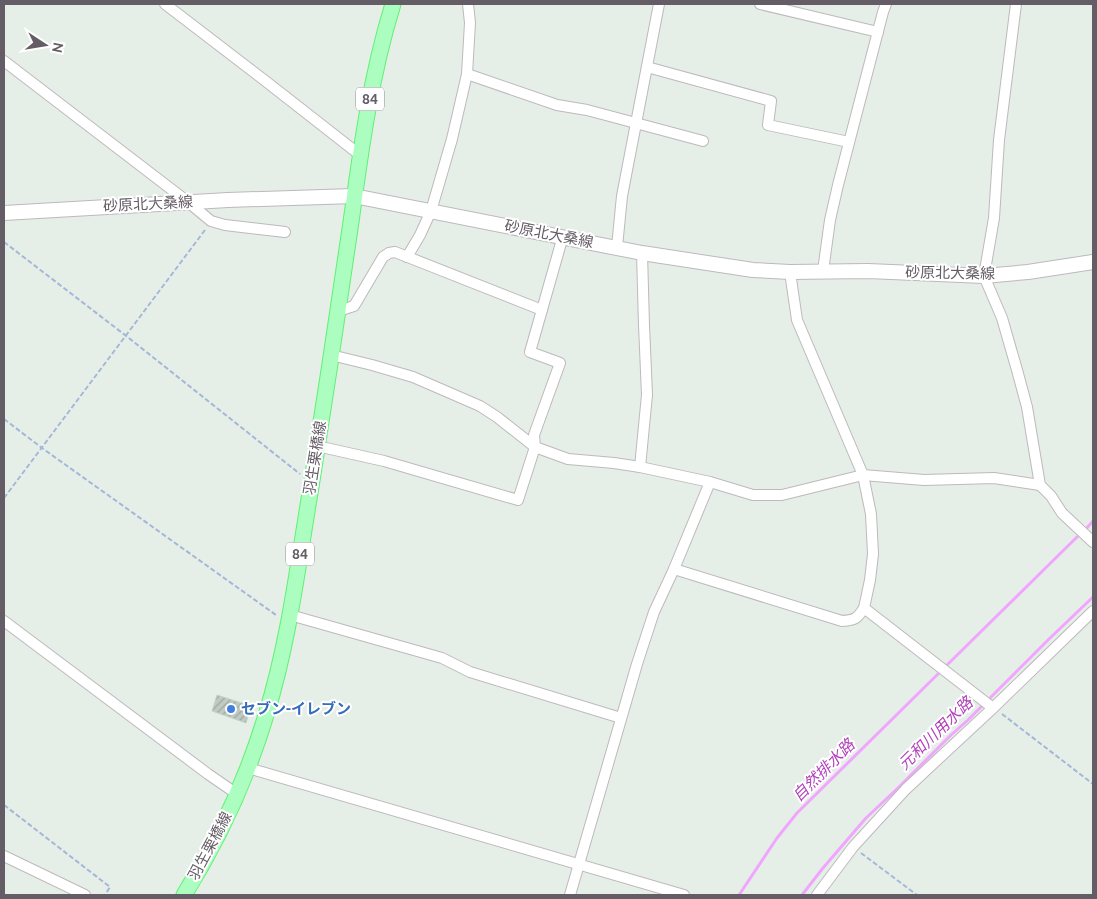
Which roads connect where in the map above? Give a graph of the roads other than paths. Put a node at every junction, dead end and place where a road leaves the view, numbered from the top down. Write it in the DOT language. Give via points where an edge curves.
graph roads {
  1 [pos="164,4"];
  2 [pos="393,4"];
  3 [pos="468,4"];
  4 [pos="659,4"];
  5 [pos="760,4"];
  6 [pos="886,4"];
  7 [pos="1016,4"];
  8 [pos="878,32"];
  9 [pos="4,61"];
  10 [pos="647,68"];
  11 [pos="468,74"];
  12 [pos="636,123"];
  13 [pos="703,141"];
  14 [pos="849,142"];
  15 [pos="360,155"];
  16 [pos="354,196"];
  17 [pos="188,202"];
  18 [pos="431,210"];
  19 [pos="4,213"];
  20 [pos="285,232"];
  21 [pos="563,236"];
  22 [pos="617,247"];
  23 [pos="642,253"];
  24 [pos="407,257"];
  25 [pos="1093,262"];
  26 [pos="790,272"];
  27 [pos="823,272"];
  28 [pos="984,276"];
  29 [pos="542,310"];
  30 [pos="338,311"];
  31 [pos="331,355"];
  32 [pos="317,446"];
  33 [pos="535,447"];
  34 [pos="640,467"];
  35 [pos="863,475"];
  36 [pos="710,482"];
  37 [pos="1040,484"];
  38 [pos="1093,542"];
  39 [pos="674,569"];
  40 [pos="864,608"];
  41 [pos="1093,612"];
  42 [pos="289,620"];
  43 [pos="4,621"];
  44 [pos="993,708"];
  45 [pos="621,718"];
  46 [pos="248,768"];
  47 [pos="237,794"];
  48 [pos="4,856"];
  49 [pos="579,865"];
  50 [pos="84,895"];
  51 [pos="184,895"];
  52 [pos="570,895"];
  53 [pos="684,895"];
  54 [pos="816,895"];
  1 -- 15 [label="street"];
  2 -- 15 [label="main road, 羽生栗橋線 / 84" via="374,74"];
  3 -- 11 [label="street"];
  4 -- 10 [label="street"];
  5 -- 8 [label="street"];
  6 -- 8 [label="street"];
  7 -- 28 [label="street" via="999,140 994,218"];
  8 -- 14 [label="street"];
  9 -- 17 [label="street"];
  10 -- 12 [label="street"];
  10 -- 14 [label="street" via="771,101 768,126"];
  11 -- 12 [label="street" via="557,105"];
  11 -- 18 [label="street"];
  12 -- 13 [label="street"];
  12 -- 22 [label="street" via="622,196"];
  14 -- 27 [label="street" via="830,220"];
  15 -- 16 [label="main road, 羽生栗橋線 / 84"];
  16 -- 17 [label="main road, 砂原北大桑線"];
  16 -- 18 [label="main road, 砂原北大桑線"];
  16 -- 30 [label="main road, 羽生栗橋線 / 84"];
  17 -- 19 [label="main road, 砂原北大桑線"];
  17 -- 20 [label="street" via="211,221 225,226"];
  18 -- 21 [label="main road, 砂原北大桑線"];
  18 -- 24 [label="street"];
  21 -- 22 [label="main road, 砂原北大桑線"];
  21 -- 29 [label="street"];
  22 -- 23 [label="main road, 砂原北大桑線"];
  23 -- 26 [label="main road, 砂原北大桑線" via="753,270"];
  23 -- 34 [label="street" via="647,395"];
  24 -- 29 [label="street"];
  24 -- 30 [label="street" via="389,252 354,306"];
  25 -- 28 [label="main road, 砂原北大桑線"];
  26 -- 27 [label="main road, 砂原北大桑線"];
  26 -- 35 [label="street" via="797,320"];
  27 -- 28 [label="main road, 砂原北大桑線"];
  28 -- 37 [label="street" via="1002,318 1027,407"];
  29 -- 33 [label="street" via="530,352 560,363 534,435"];
  30 -- 31 [label="main road, 羽生栗橋線 / 84"];
  31 -- 32 [label="main road, 羽生栗橋線 / 84"];
  31 -- 33 [label="street" via="413,377 480,406"];
  32 -- 33 [label="street" via="384,461 518,500"];
  32 -- 42 [label="main road, 羽生栗橋線 / 84"];
  33 -- 34 [label="street" via="568,459"];
  34 -- 36 [label="street"];
  35 -- 36 [label="street" via="782,495 753,495"];
  35 -- 37 [label="street" via="924,480 994,478"];
  35 -- 40 [label="street" via="871,514 873,554"];
  36 -- 39 [label="street"];
  37 -- 38 [label="street" via="1062,512"];
  39 -- 40 [label="street" via="842,621 858,618"];
  39 -- 45 [label="street" via="654,612"];
  40 -- 44 [label="street"];
  41 -- 44 [label="street"];
  42 -- 45 [label="street" via="442,658 470,672"];
  42 -- 46 [label="main road, 羽生栗橋線 / 84" via="266,715"];
  43 -- 47 [label="street"];
  44 -- 54 [label="street" via="906,789 853,847"];
  45 -- 49 [label="street"];
  46 -- 47 [label="main road, 羽生栗橋線 / 84"];
  46 -- 49 [label="street"];
  47 -- 51 [label="main road, 羽生栗橋線 / 84"];
  48 -- 50 [label="street"];
  49 -- 52 [label="street"];
  49 -- 53 [label="street"];
}
